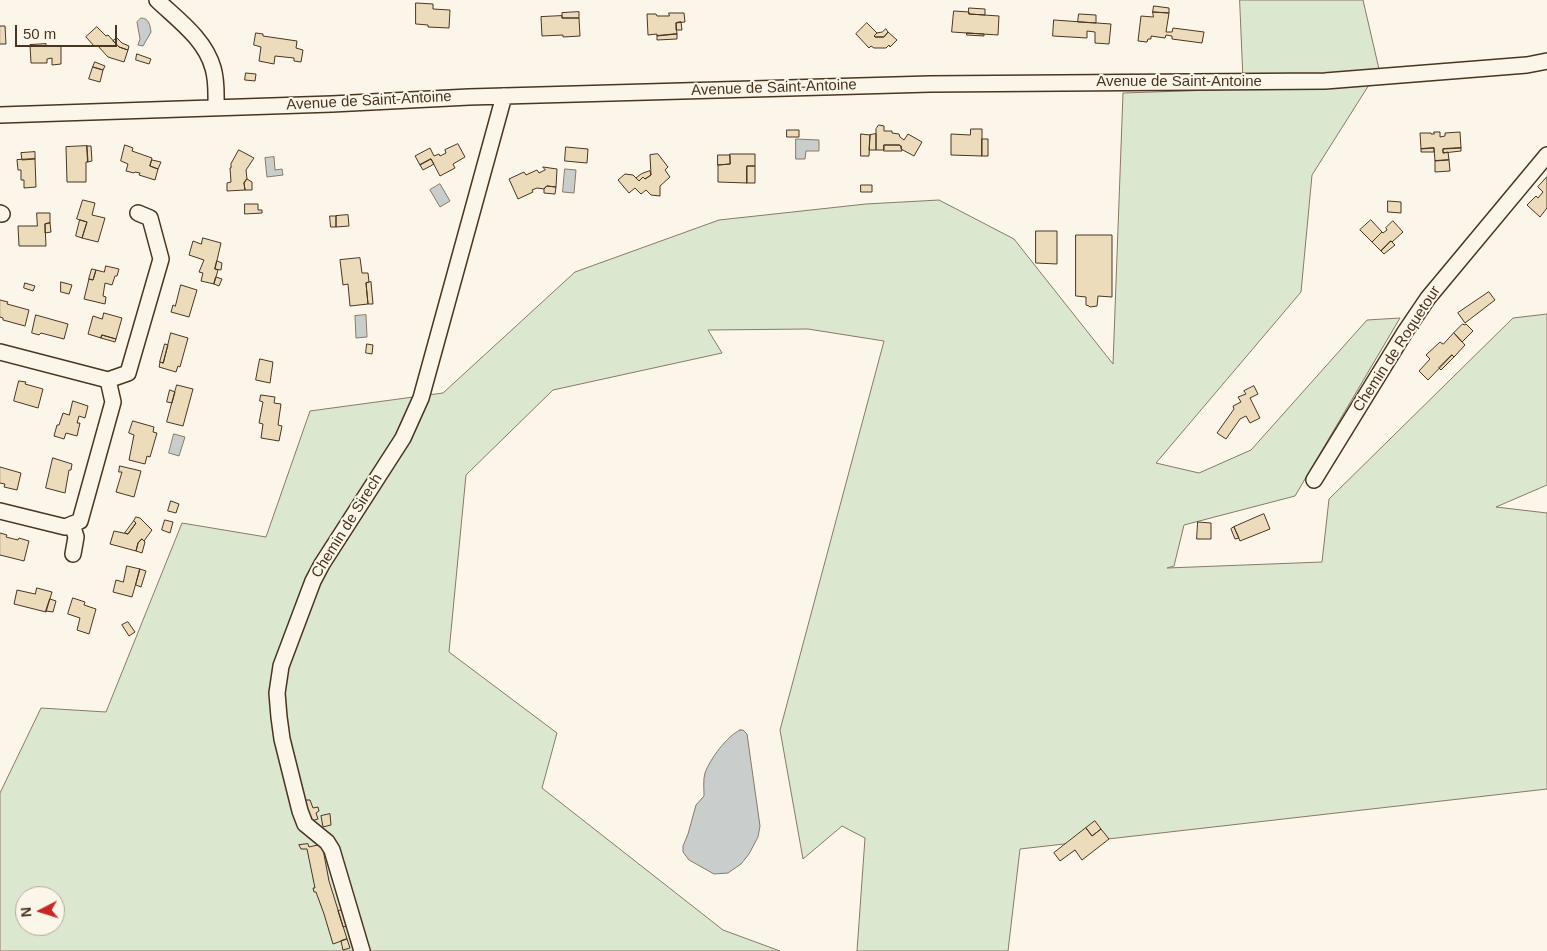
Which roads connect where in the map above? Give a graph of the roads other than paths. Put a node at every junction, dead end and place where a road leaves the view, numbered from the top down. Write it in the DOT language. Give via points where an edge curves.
graph roads {
  1 [pos="157,0"];
  2 [pos="1547,61"];
  3 [pos="504,96"];
  4 [pos="216,108"];
  5 [pos="0,115"];
  6 [pos="1547,155"];
  7 [pos="138,213"];
  8 [pos="0,352"];
  9 [pos="108,380"];
  10 [pos="1314,480"];
  11 [pos="0,512"];
  12 [pos="76,523"];
  13 [pos="73,554"];
  14 [pos="362,951"];
  1 -- 4 [label="street" via="199,40 206,51 213,69"];
  2 -- 3 [label="street, Avenue de Saint-Antoine" via="1325,81 930,84"];
  3 -- 4 [label="street, Avenue de Saint-Antoine"];
  3 -- 14 [label="street, Chemin de Sirech" via="421,398 403,438 313,580 278,679 282,739 300,810 305,824 332,850"];
  4 -- 5 [label="street, Avenue de Saint-Antoine"];
  6 -- 10 [label="street, Chemin de Roquetour" via="1428,298"];
  7 -- 9 [label="street" via="150,218 161,259 128,373"];
  8 -- 9 [label="street"];
  9 -- 12 [label="street" via="113,402"];
  11 -- 12 [label="street" via="65,528"];
  12 -- 13 [label="street"];
}
